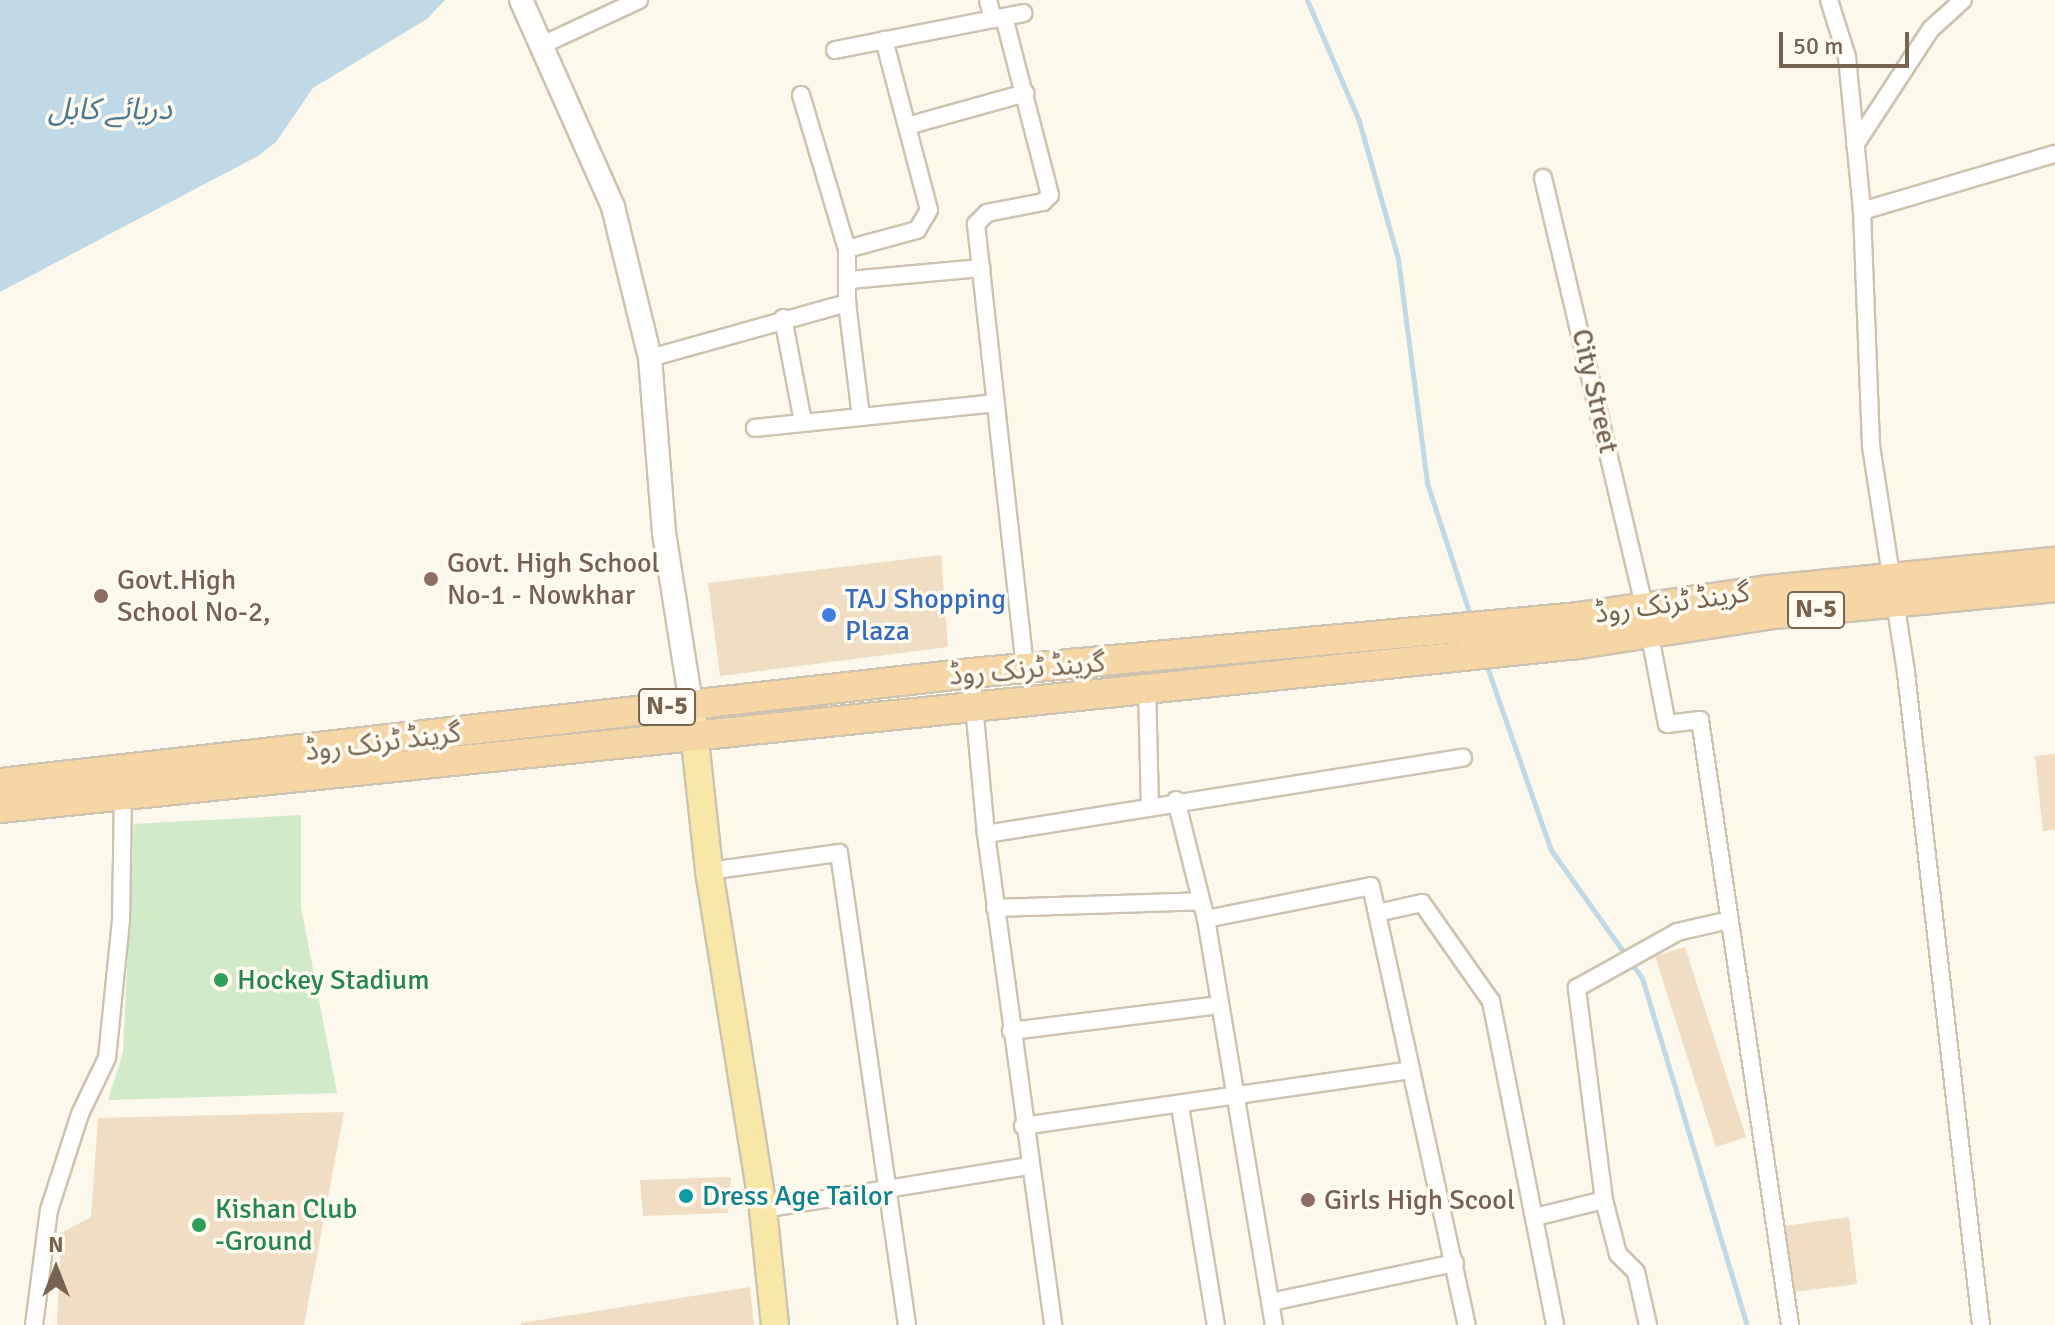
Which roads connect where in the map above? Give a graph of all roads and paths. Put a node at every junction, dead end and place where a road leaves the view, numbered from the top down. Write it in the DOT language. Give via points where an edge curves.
graph roads {
  1 [pos="639,0"];
  2 [pos="988,0"];
  3 [pos="1829,0"];
  4 [pos="1963,0"];
  5 [pos="526,9"];
  6 [pos="1023,13"];
  7 [pos="998,18"];
  8 [pos="884,40"];
  9 [pos="542,45"];
  10 [pos="835,50"];
  11 [pos="1025,93"];
  12 [pos="801,95"];
  13 [pos="907,126"];
  14 [pos="1855,145"];
  15 [pos="2055,154"];
  16 [pos="1543,178"];
  17 [pos="1862,211"];
  18 [pos="847,249"];
  19 [pos="981,268"];
  20 [pos="849,280"];
  21 [pos="847,303"];
  22 [pos="783,318"];
  23 [pos="650,358"];
  24 [pos="996,403"];
  25 [pos="861,417"];
  26 [pos="803,422"];
  27 [pos="755,428"];
  28 [pos="2055,562"];
  29 [pos="2055,587"];
  30 [pos="1895,589"];
  31 [pos="1647,618"];
  32 [pos="1334,655"];
  33 [pos="1025,669"];
  34 [pos="971,673"];
  35 [pos="1147,686"];
  36 [pos="974,703"];
  37 [pos="691,704"];
  38 [pos="695,737"];
  39 [pos="1463,758"];
  40 [pos="0,783"];
  41 [pos="123,795"];
  42 [pos="1176,800"];
  43 [pos="1150,805"];
  44 [pos="0,808"];
  45 [pos="986,834"];
  46 [pos="709,871"];
  47 [pos="1201,901"];
  48 [pos="995,908"];
  49 [pos="1377,913"];
  50 [pos="1206,919"];
  51 [pos="1730,920"];
  52 [pos="1219,1005"];
  53 [pos="1011,1031"];
  54 [pos="1411,1070"];
  55 [pos="1235,1099"];
  56 [pos="1180,1106"];
  57 [pos="1023,1126"];
  58 [pos="1028,1166"];
  59 [pos="890,1186"];
  60 [pos="1604,1200"];
  61 [pos="763,1209"];
  62 [pos="1535,1217"];
  63 [pos="1455,1263"];
  64 [pos="1271,1302"];
  65 [pos="34,1325"];
  66 [pos="775,1325"];
  67 [pos="907,1325"];
  68 [pos="1053,1325"];
  69 [pos="1216,1325"];
  70 [pos="1274,1325"];
  71 [pos="1467,1325"];
  72 [pos="1555,1325"];
  73 [pos="1648,1325"];
  74 [pos="1790,1325"];
  75 [pos="1981,1325"];
  1 -- 9 [label="street"];
  2 -- 7 [label="street"];
  3 -- 14 [label="street" via="1847,57"];
  4 -- 14 [label="street" via="1931,29"];
  5 -- 9 [label="street"];
  6 -- 7 [label="street"];
  7 -- 8 [label="street"];
  7 -- 11 [label="street"];
  8 -- 10 [label="street"];
  8 -- 13 [label="street"];
  9 -- 23 [label="street" via="613,207"];
  11 -- 13 [label="street"];
  11 -- 19 [label="street" via="1050,195 1043,202 979,217"];
  12 -- 18 [label="street"];
  13 -- 18 [label="street" via="929,210 926,222 917,230"];
  14 -- 17 [label="street"];
  15 -- 17 [label="street"];
  16 -- 31 [label="street, City Street"];
  17 -- 30 [label="street" via="1871,446"];
  18 -- 20 [label="street"];
  19 -- 20 [label="street"];
  19 -- 24 [label="street"];
  20 -- 21 [label="street"];
  21 -- 22 [label="street"];
  21 -- 25 [label="street"];
  22 -- 23 [label="street"];
  22 -- 26 [label="street"];
  23 -- 37 [label="street" via="664,533"];
  24 -- 25 [label="street"];
  24 -- 33 [label="street"];
  25 -- 26 [label="street"];
  26 -- 27 [label="street"];
  28 -- 30 [label="highway, گرینڈ ٹرنک روڈ / N-5"];
  29 -- 30 [label="highway, گرینڈ ٹرنک روڈ / N-5"];
  30 -- 31 [label="highway, گرینڈ ٹرنک روڈ / N-5"];
  30 -- 75 [label="street"];
  31 -- 32 [label="highway, گرینڈ ٹرنک روڈ / N-5"];
  31 -- 51 [label="street, City Street" via="1667,724 1700,720"];
  32 -- 33 [label="highway, گرینڈ ٹرنک روڈ / N-5"];
  32 -- 35 [label="highway, گرینڈ ٹرنک روڈ / N-5"];
  33 -- 34 [label="highway, گرینڈ ٹرنک روڈ / N-5"];
  34 -- 36 [label="street"];
  34 -- 37 [label="highway, گرینڈ ٹرنک روڈ / N-5"];
  35 -- 36 [label="highway, گرینڈ ٹرنک روڈ / N-5"];
  35 -- 43 [label="street"];
  36 -- 38 [label="highway, گرینڈ ٹرنک روڈ / N-5"];
  36 -- 45 [label="street"];
  37 -- 38 [label="main road"];
  37 -- 40 [label="highway, گرینڈ ٹرنک روڈ / N-5"];
  38 -- 41 [label="highway, گرینڈ ٹرنک روڈ / N-5"];
  38 -- 46 [label="main road"];
  39 -- 42 [label="street"];
  41 -- 44 [label="highway, گرینڈ ٹرنک روڈ / N-5"];
  41 -- 65 [label="street" via="121,920 107,1058 80,1114 49,1210"];
  42 -- 43 [label="street"];
  42 -- 47 [label="street"];
  43 -- 45 [label="street"];
  45 -- 48 [label="street"];
  46 -- 59 [label="street" via="839,853"];
  46 -- 61 [label="main road"];
  47 -- 48 [label="street"];
  47 -- 50 [label="street"];
  48 -- 53 [label="street"];
  49 -- 50 [label="street" via="1371,886"];
  49 -- 54 [label="street"];
  49 -- 62 [label="street" via="1422,903 1491,1001"];
  50 -- 52 [label="street"];
  51 -- 60 [label="street" via="1677,932 1577,988"];
  51 -- 74 [label="street"];
  52 -- 53 [label="street"];
  52 -- 55 [label="street"];
  53 -- 57 [label="street"];
  54 -- 55 [label="street"];
  54 -- 63 [label="street"];
  55 -- 56 [label="street"];
  55 -- 64 [label="street"];
  56 -- 57 [label="street"];
  56 -- 69 [label="street"];
  57 -- 58 [label="street"];
  58 -- 59 [label="street"];
  58 -- 68 [label="street"];
  59 -- 61 [label="street"];
  59 -- 67 [label="street"];
  60 -- 62 [label="street"];
  60 -- 73 [label="street" via="1618,1254 1636,1272"];
  61 -- 66 [label="main road"];
  62 -- 72 [label="street"];
  63 -- 64 [label="street"];
  63 -- 71 [label="street"];
  64 -- 70 [label="street"];
}
